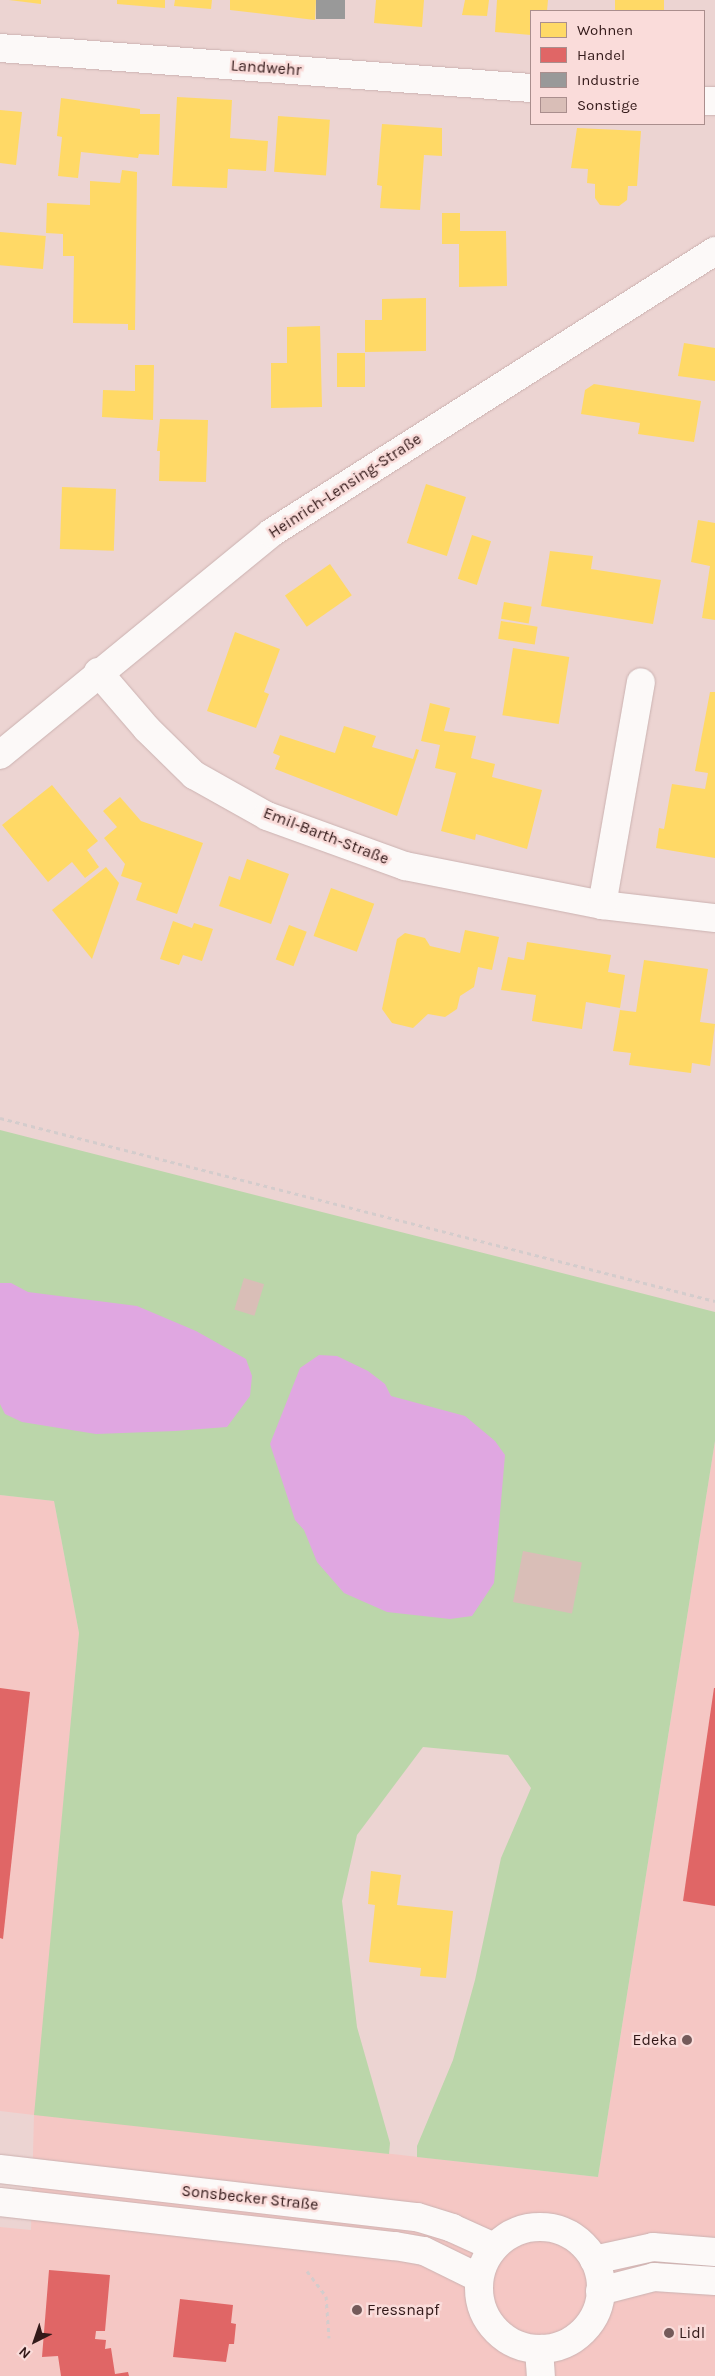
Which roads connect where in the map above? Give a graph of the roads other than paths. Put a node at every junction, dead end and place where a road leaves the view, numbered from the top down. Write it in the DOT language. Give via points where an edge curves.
graph roads {
  1 [pos="0,48"];
  2 [pos="530,88"];
  3 [pos="715,251"];
  4 [pos="98,672"];
  5 [pos="641,682"];
  6 [pos="0,755"];
  7 [pos="602,905"];
  8 [pos="715,918"];
  9 [pos="0,2170"];
  10 [pos="0,2202"];
  11 [pos="494,2247"];
  12 [pos="715,2252"];
  13 [pos="594,2260"];
  14 [pos="479,2278"];
  15 [pos="715,2281"];
  16 [pos="600,2291"];
  17 [pos="538,2349"];
  18 [pos="541,2376"];
  1 -- 2 [label="street, Landwehr"];
  3 -- 4 [label="street, Heinrich-Lensing-Straße" via="271,533"];
  4 -- 6 [label="street, Heinrich-Lensing-Straße"];
  4 -- 7 [label="street, Emil-Barth-Straße" via="147,729 194,775 267,816 405,866"];
  5 -- 7 [label="street"];
  7 -- 8 [label="street, Emil-Barth-Straße"];
  9 -- 11 [label="street, Sonsbecker Straße" via="418,2217"];
  10 -- 14 [label="street, Sonsbecker Straße" via="395,2246 424,2251"];
  11 -- 13 [label="street" via="518,2230 547,2227 575,2238"];
  11 -- 14 [label="street"];
  12 -- 13 [label="street" via="653,2247"];
  13 -- 16 [label="street"];
  14 -- 17 [label="street" via="479,2296 492,2327 506,2338"];
  15 -- 16 [label="street" via="654,2277"];
  16 -- 17 [label="street" via="595,2313 582,2332 569,2342"];
  17 -- 18 [label="street"];
}
